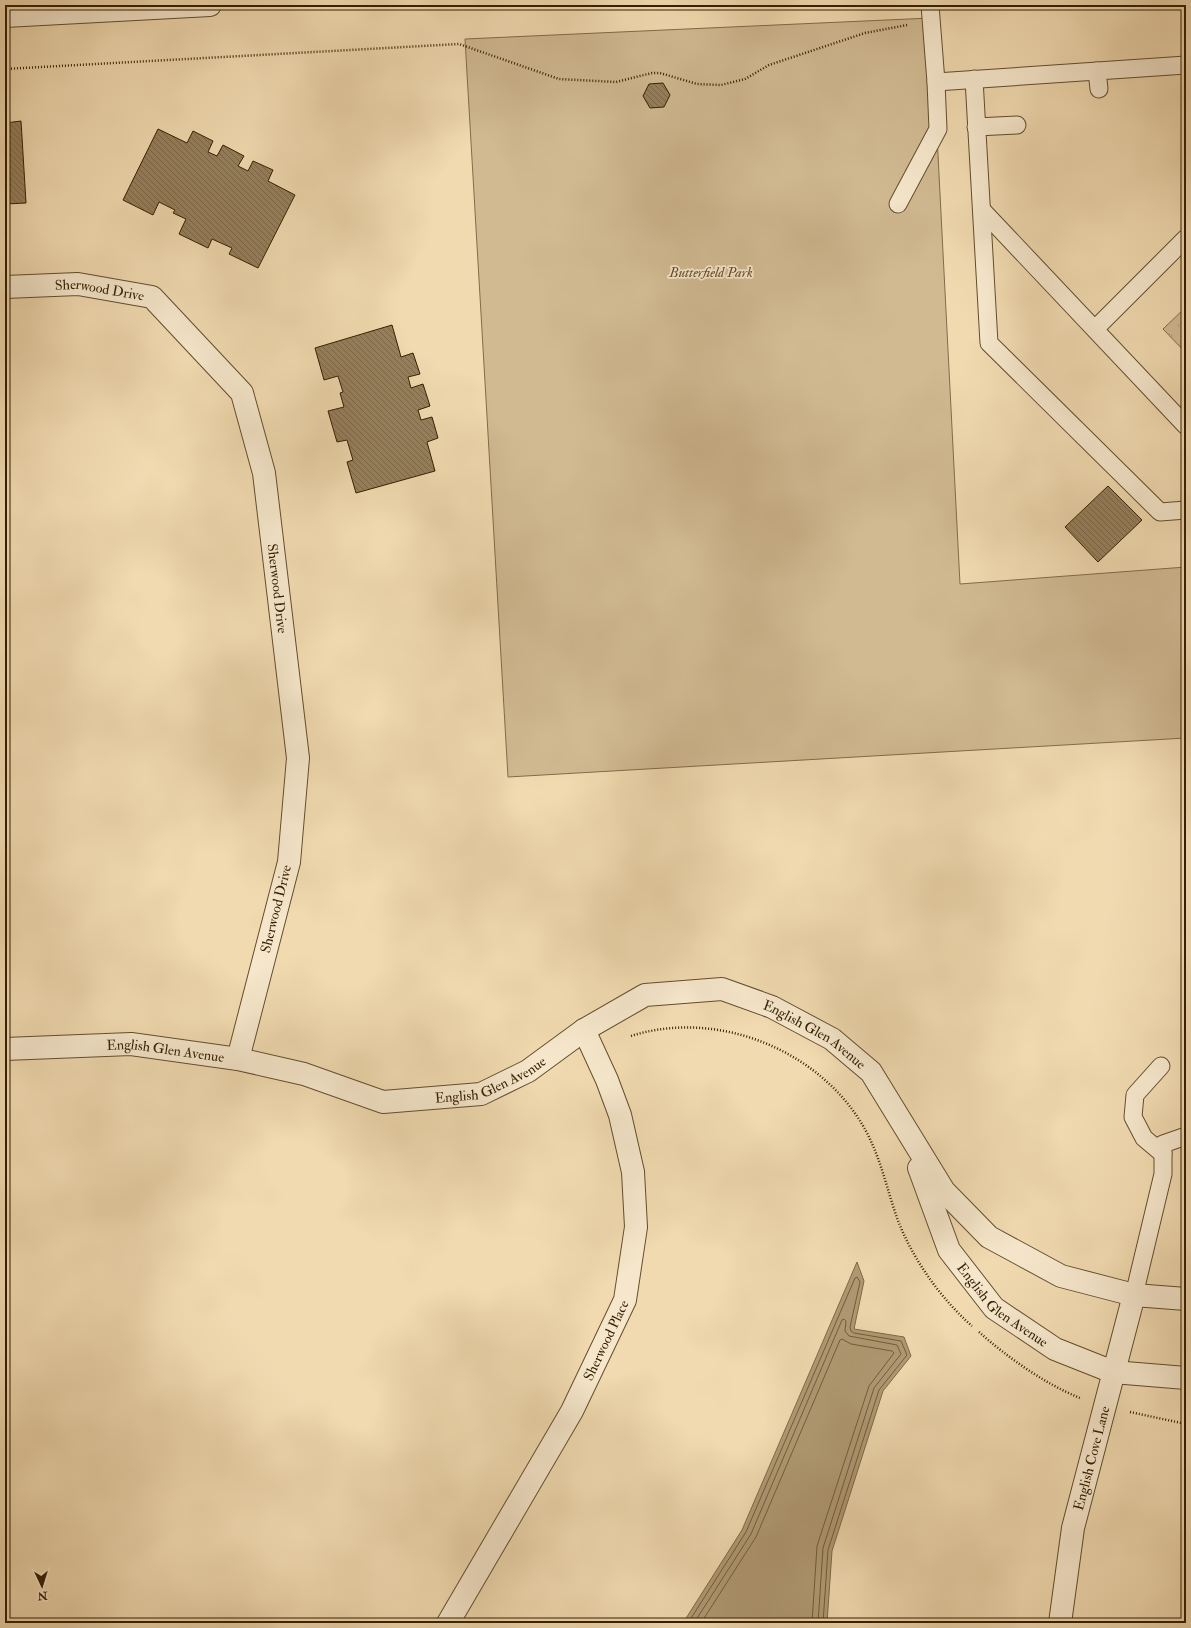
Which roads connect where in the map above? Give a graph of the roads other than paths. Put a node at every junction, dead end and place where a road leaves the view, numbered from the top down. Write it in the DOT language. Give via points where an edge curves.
graph roads {
  1 [pos="210,5"];
  2 [pos="930,5"];
  3 [pos="5,16"];
  4 [pos="1186,64"];
  5 [pos="1097,71"];
  6 [pos="974,79"];
  7 [pos="936,82"];
  8 [pos="1099,89"];
  9 [pos="1017,125"];
  10 [pos="976,127"];
  11 [pos="898,204"];
  12 [pos="982,210"];
  13 [pos="1186,238"];
  14 [pos="5,287"];
  15 [pos="1094,329"];
  16 [pos="1186,426"];
  17 [pos="1186,510"];
  18 [pos="584,1030"];
  19 [pos="5,1049"];
  20 [pos="238,1059"];
  21 [pos="1161,1066"];
  22 [pos="906,1131"];
  23 [pos="1186,1136"];
  24 [pos="1163,1154"];
  25 [pos="1134,1295"];
  26 [pos="1186,1299"];
  27 [pos="1113,1372"];
  28 [pos="1186,1378"];
  29 [pos="448,1623"];
  30 [pos="1060,1623"];
  1 -- 3 [label="street"];
  2 -- 7 [label="lane"];
  4 -- 5 [label="lane"];
  5 -- 6 [label="lane"];
  5 -- 8 [label="lane"];
  6 -- 7 [label="lane"];
  6 -- 10 [label="lane"];
  7 -- 11 [label="lane" via="938,128"];
  9 -- 10 [label="lane"];
  10 -- 12 [label="lane"];
  12 -- 15 [label="lane"];
  12 -- 17 [label="lane" via="989,343 1160,512"];
  13 -- 15 [label="lane"];
  14 -- 20 [label="street, Sherwood Drive" via="78,284 152,297 242,393 264,472 298,758 289,862"];
  15 -- 16 [label="lane"];
  18 -- 20 [label="street, English Glen Avenue" via="528,1071 480,1094 383,1102 304,1074"];
  18 -- 22 [label="street, English Glen Avenue" via="645,995 722,989 772,1007 832,1039 871,1072"];
  18 -- 29 [label="street, Sherwood Place" via="620,1114 633,1172 636,1227 625,1300 572,1411"];
  19 -- 20 [label="street, English Glen Avenue" via="131,1044"];
  21 -- 24 [label="lane" via="1135,1095 1133,1117 1144,1138"];
  22 -- 25 [label="street, English Glen Avenue" via="944,1191 989,1237 1061,1276"];
  22 -- 27 [label="street, English Glen Avenue" via="948,1250 994,1308 1055,1349"];
  23 -- 24 [label="lane" via="1163,1144"];
  24 -- 25 [label="lane" via="1163,1174"];
  25 -- 26 [label="street, English Glen Avenue"];
  25 -- 27 [label="street, English Cove Lane"];
  27 -- 28 [label="street, English Glen Avenue"];
  27 -- 30 [label="street, English Cove Lane" via="1073,1528"];
}
